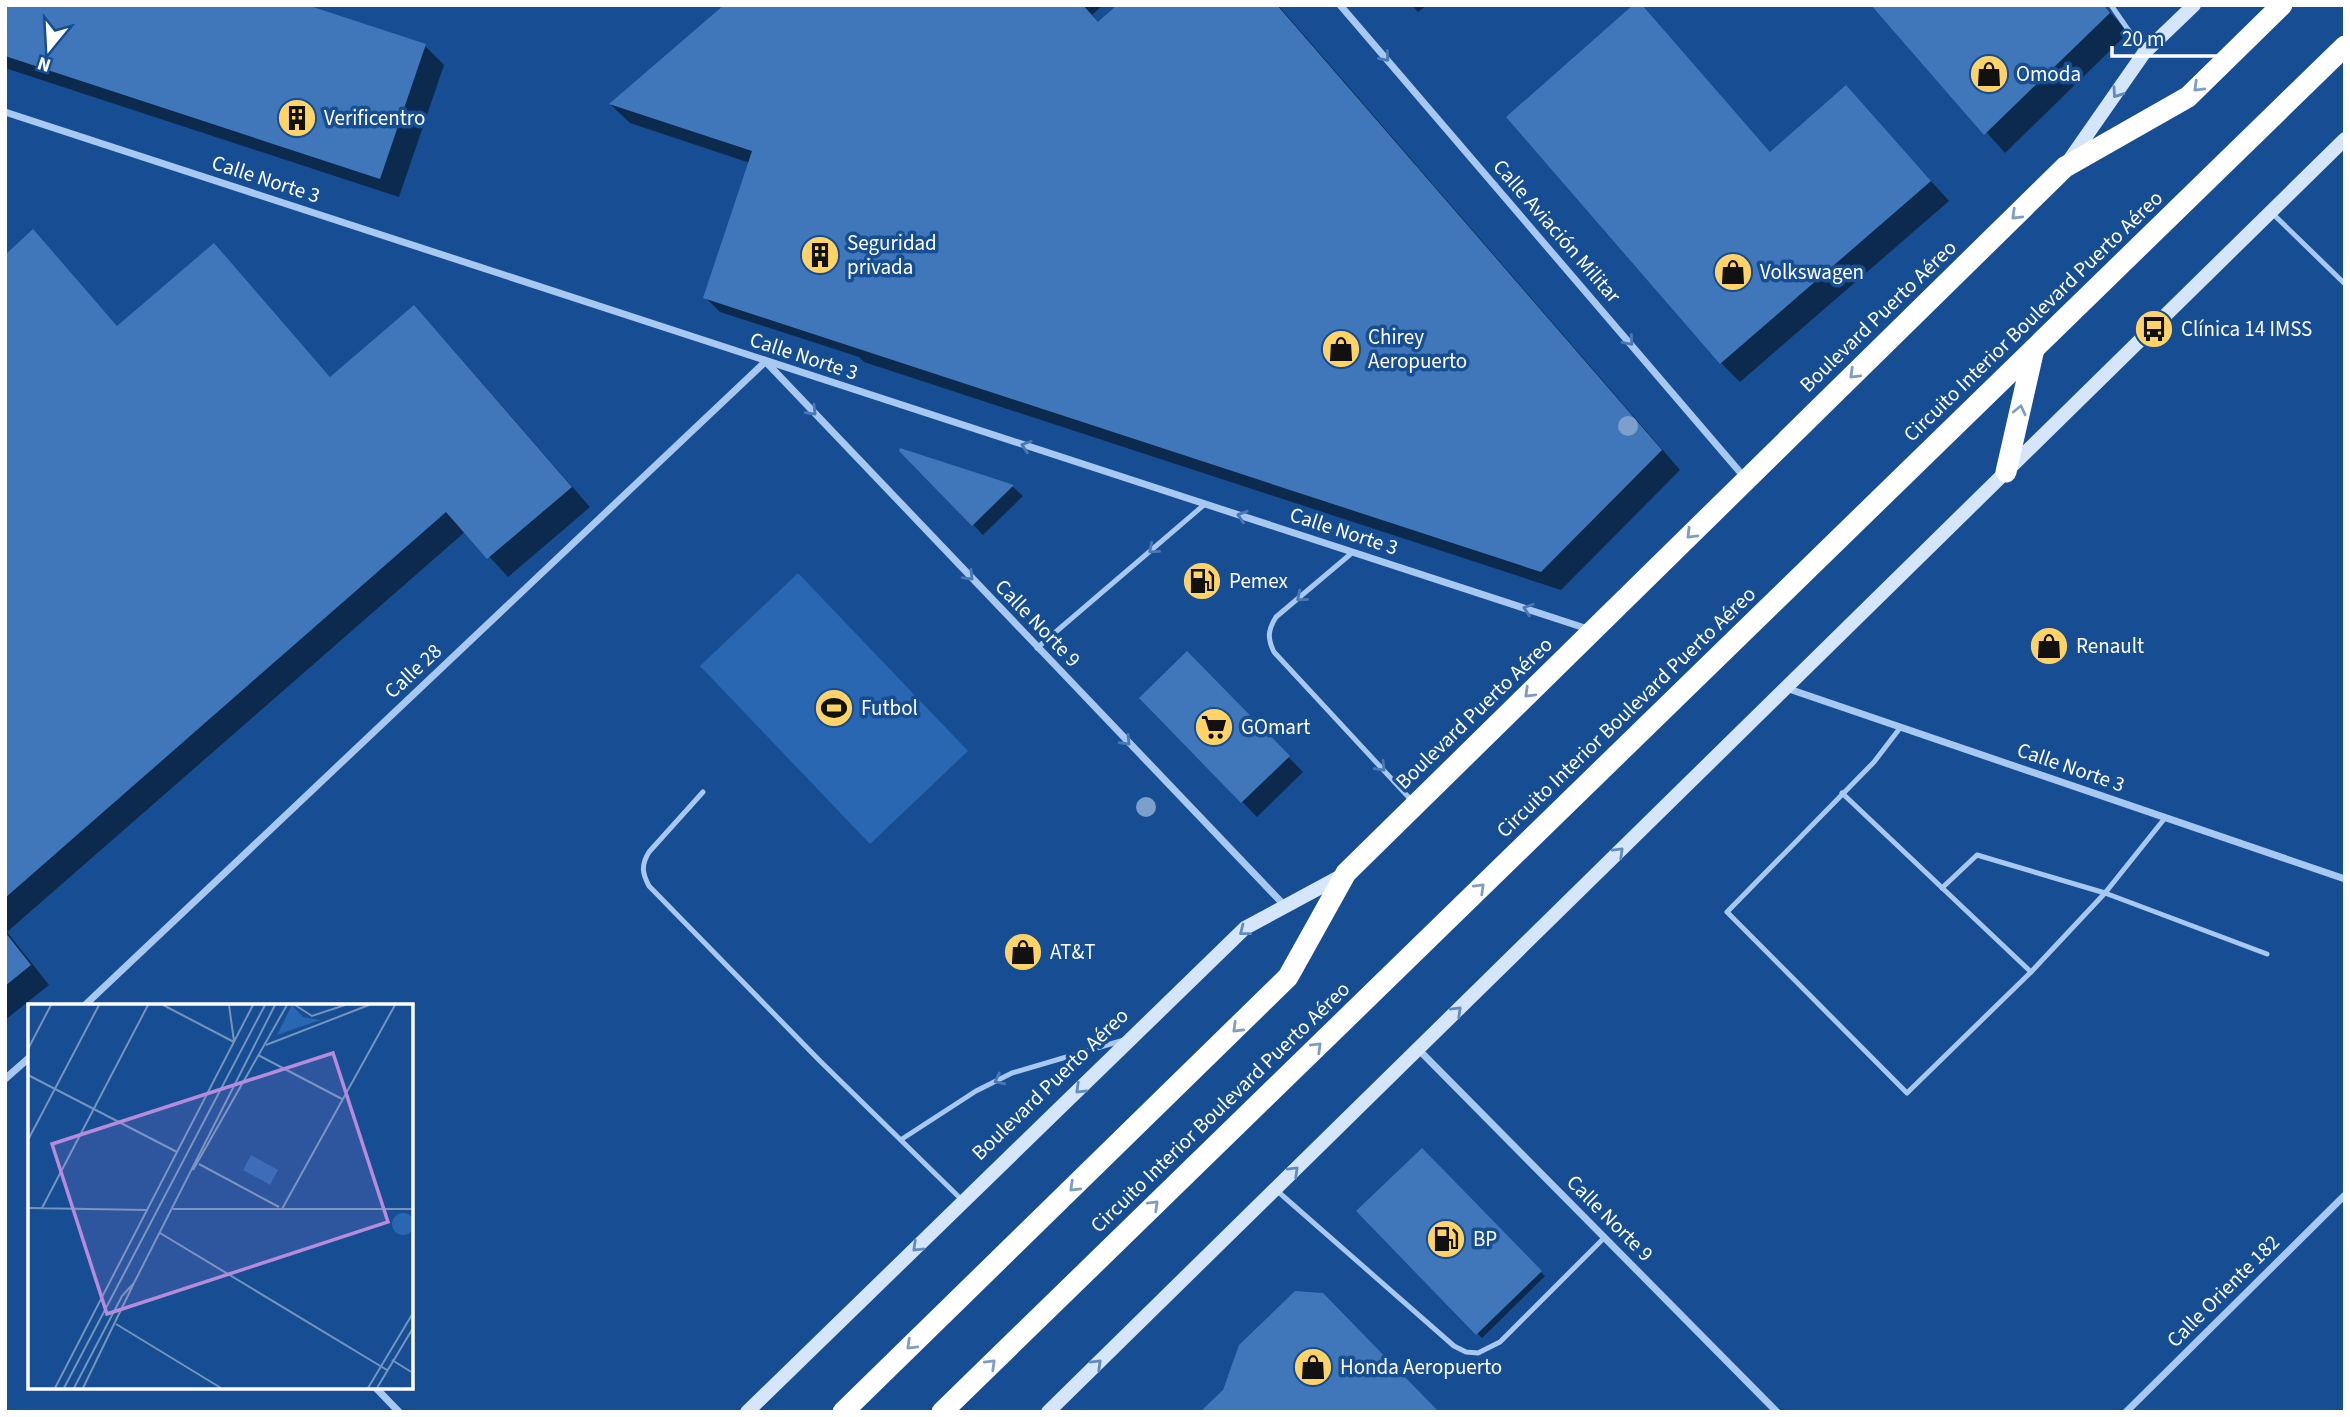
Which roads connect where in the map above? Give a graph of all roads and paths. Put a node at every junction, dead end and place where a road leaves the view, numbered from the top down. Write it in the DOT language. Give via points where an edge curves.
graph roads {
  1 [pos="1340,5"];
  2 [pos="2111,5"];
  3 [pos="2194,5"];
  4 [pos="2282,5"];
  5 [pos="2345,46"];
  6 [pos="2144,53"];
  7 [pos="5,112"];
  8 [pos="2345,139"];
  9 [pos="2065,167"];
  10 [pos="2271,211"];
  11 [pos="2345,284"];
  12 [pos="2034,349"];
  13 [pos="765,362"];
  14 [pos="2006,472"];
  15 [pos="1747,479"];
  16 [pos="1205,504"];
  17 [pos="1353,552"];
  18 [pos="1593,631"];
  19 [pos="1037,648"];
  20 [pos="1786,688"];
  21 [pos="1899,728"];
  22 [pos="703,792"];
  23 [pos="1842,793"];
  24 [pos="1416,805"];
  25 [pos="2165,818"];
  26 [pos="1346,873"];
  27 [pos="2345,879"];
  28 [pos="1942,888"];
  29 [pos="2105,893"];
  30 [pos="1286,907"];
  31 [pos="2267,954"];
  32 [pos="2031,972"];
  33 [pos="86,1004"];
  34 [pos="1134,1037"];
  35 [pos="1418,1049"];
  36 [pos="28,1059"];
  37 [pos="5,1079"];
  38 [pos="902,1139"];
  39 [pos="1275,1189"];
  40 [pos="2345,1195"];
  41 [pos="964,1202"];
  42 [pos="1604,1238"];
  43 [pos="377,1389"];
  44 [pos="399,1412"];
  45 [pos="747,1412"];
  46 [pos="843,1412"];
  47 [pos="942,1412"];
  48 [pos="1048,1412"];
  49 [pos="1777,1412"];
  50 [pos="2126,1412"];
  1 -- 15 [label="street, Calle Aviación Militar, one-way"];
  2 -- 6 [label="lane"];
  3 -- 6 [label="main road, Boulevard Puerto Aéreo"];
  4 -- 9 [label="highway, one-way" via="2188,97"];
  5 -- 12 [label="highway, Circuito Interior Boulevard Puerto Aéreo"];
  6 -- 9 [label="main road, Boulevard Puerto Aéreo, one-way"];
  7 -- 13 [label="street, Calle Norte 3"];
  8 -- 10 [label="main road"];
  9 -- 15 [label="highway, Boulevard Puerto Aéreo, one-way"];
  10 -- 11 [label="lane"];
  10 -- 14 [label="main road"];
  14 -- 12 [label="highway, one-way"];
  47 -- 12 [label="highway, Circuito Interior Boulevard Puerto Aéreo, one-way"];
  16 -- 13 [label="street, Calle Norte 3, one-way"];
  13 -- 19 [label="street, Calle Norte 9, one-way"];
  13 -- 33 [label="street, Calle 28"];
  14 -- 20 [label="main road"];
  15 -- 18 [label="highway, Boulevard Puerto Aéreo, one-way"];
  17 -- 16 [label="street, Calle Norte 3, one-way"];
  16 -- 19 [label="lane, one-way"];
  18 -- 17 [label="street, Calle Norte 3, one-way"];
  17 -- 24 [label="lane, one-way" via="1276,617 1268,640 1274,652"];
  18 -- 24 [label="highway, Boulevard Puerto Aéreo, one-way"];
  19 -- 30 [label="street, Calle Norte 9, one-way"];
  20 -- 21 [label="street, Calle Norte 3"];
  35 -- 20 [label="main road, one-way"];
  21 -- 23 [label="lane" via="1874,762"];
  21 -- 25 [label="street, Calle Norte 3"];
  22 -- 38 [label="lane" via="649,852 642,863 643,876 810,1051"];
  23 -- 28 [label="lane"];
  23 -- 32 [label="lane" via="1727,912 1907,1093"];
  24 -- 26 [label="highway, Boulevard Puerto Aéreo"];
  25 -- 27 [label="street, Calle Norte 3"];
  25 -- 29 [label="lane"];
  26 -- 30 [label="main road, Boulevard Puerto Aéreo"];
  26 -- 46 [label="highway, Circuito Interior Boulevard Puerto Aéreo, one-way" via="1288,977"];
  28 -- 29 [label="lane" via="1977,855"];
  28 -- 32 [label="lane"];
  29 -- 31 [label="lane"];
  29 -- 32 [label="lane"];
  30 -- 34 [label="main road, Boulevard Puerto Aéreo, one-way" via="1245,929"];
  34 -- 38 [label="lane, one-way" via="1012,1073"];
  34 -- 41 [label="main road, Boulevard Puerto Aéreo, one-way"];
  39 -- 35 [label="main road, one-way"];
  35 -- 42 [label="street, Calle Norte 9"];
  36 -- 37 [label="street"];
  38 -- 41 [label="lane"];
  39 -- 42 [label="lane" via="1466,1352 1478,1353 1500,1342"];
  48 -- 39 [label="main road, one-way"];
  40 -- 50 [label="street, Calle Oriente 182"];
  41 -- 45 [label="main road, Boulevard Puerto Aéreo, one-way"];
  42 -- 49 [label="street, Calle Norte 9"];
  43 -- 44 [label="street"];
}
